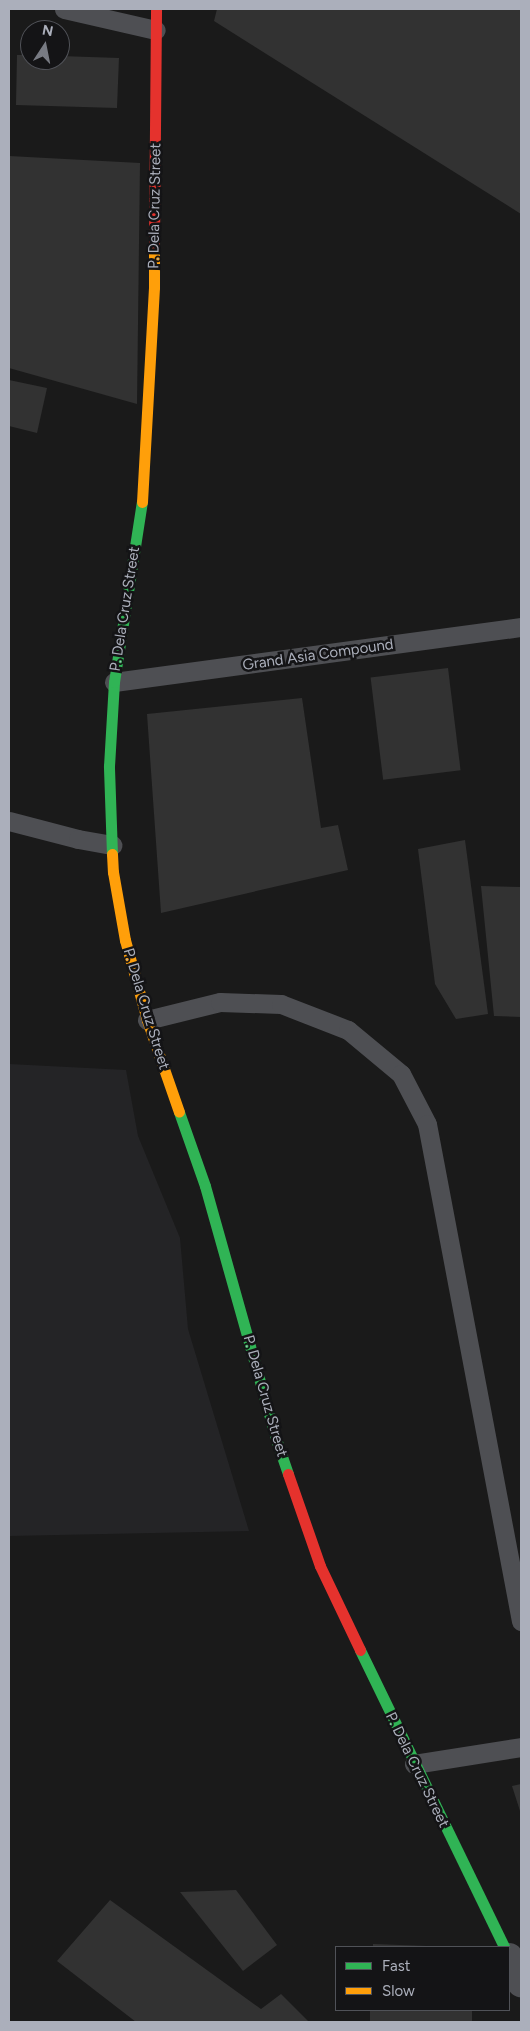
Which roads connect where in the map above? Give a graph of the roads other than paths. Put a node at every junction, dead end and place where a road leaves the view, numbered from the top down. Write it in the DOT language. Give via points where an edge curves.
graph roads {
  1 [pos="64,9"];
  2 [pos="156,9"];
  3 [pos="156,30"];
  4 [pos="521,628"];
  5 [pos="114,682"];
  6 [pos="9,821"];
  7 [pos="112,845"];
  8 [pos="147,1020"];
  9 [pos="521,1622"];
  10 [pos="521,1747"];
  11 [pos="414,1764"];
  12 [pos="504,1946"];
  13 [pos="510,1959"];
  14 [pos="521,1983"];
  1 -- 3 [label="lane"];
  2 -- 3 [label="street, P. Dela Cruz Street"];
  3 -- 5 [label="street, P. Dela Cruz Street" via="154,287 140,514"];
  4 -- 5 [label="lane, Grand Asia Compound"];
  5 -- 7 [label="street, P. Dela Cruz Street" via="109,766"];
  6 -- 7 [label="lane"];
  7 -- 8 [label="street, P. Dela Cruz Street" via="113,872 125,940"];
  8 -- 9 [label="lane" via="220,1002 281,1004 348,1030 401,1074 426,1124"];
  8 -- 11 [label="street, P. Dela Cruz Street" via="205,1186 276,1439 320,1566"];
  10 -- 11 [label="lane"];
  11 -- 12 [label="street, P. Dela Cruz Street"];
  13 -- 14 [label="street"];
}
